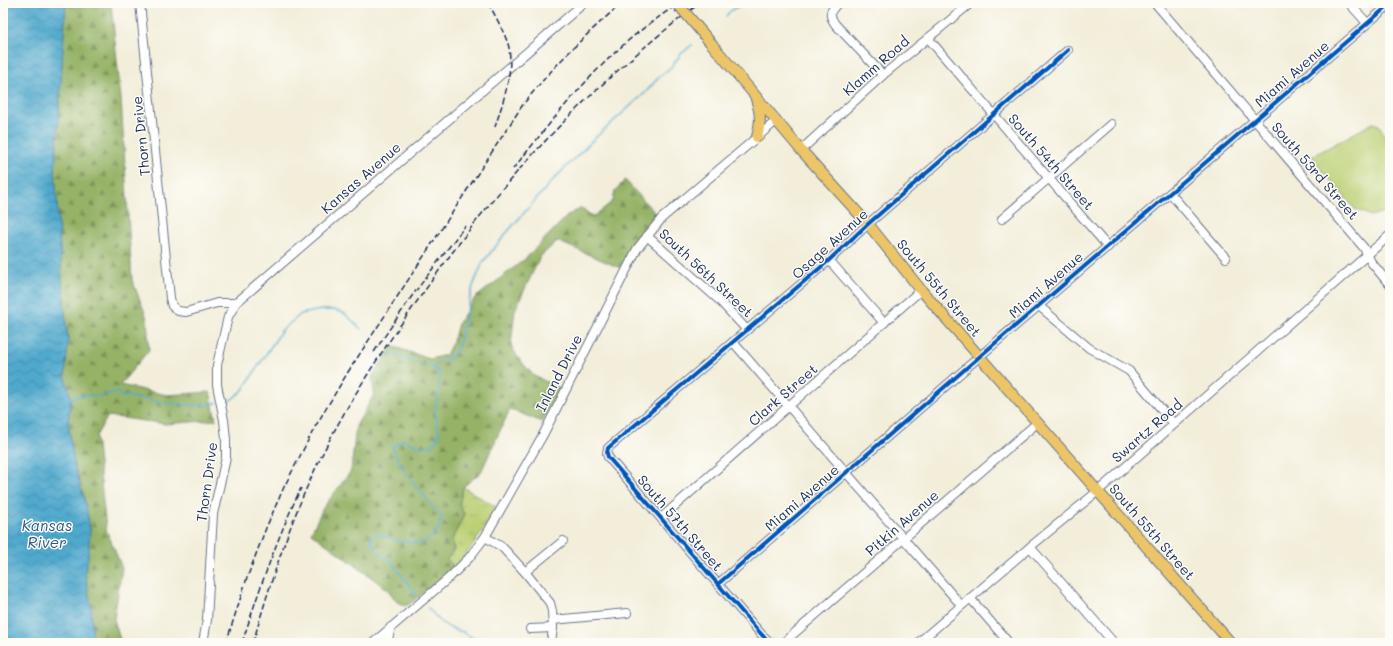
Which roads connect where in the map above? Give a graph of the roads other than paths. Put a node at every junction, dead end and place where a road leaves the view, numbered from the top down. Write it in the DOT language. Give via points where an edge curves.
graph roads {
  1 [pos="140,3"];
  2 [pos="584,3"];
  3 [pos="677,3"];
  4 [pos="838,3"];
  5 [pos="1155,3"];
  6 [pos="1349,3"];
  7 [pos="967,4"];
  8 [pos="1390,4"];
  9 [pos="1367,23"];
  10 [pos="928,38"];
  11 [pos="1068,50"];
  12 [pos="883,75"];
  13 [pos="754,94"];
  14 [pos="994,116"];
  15 [pos="1254,120"];
  16 [pos="776,121"];
  17 [pos="1111,124"];
  18 [pos="757,137"];
  19 [pos="801,150"];
  20 [pos="1049,178"];
  21 [pos="1170,193"];
  22 [pos="1002,219"];
  23 [pos="868,224"];
  24 [pos="1390,235"];
  25 [pos="647,236"];
  26 [pos="1108,247"];
  27 [pos="1367,256"];
  28 [pos="1226,258"];
  29 [pos="829,260"];
  30 [pos="1390,285"];
  31 [pos="921,290"];
  32 [pos="236,304"];
  33 [pos="1039,306"];
  34 [pos="884,323"];
  35 [pos="747,330"];
  36 [pos="733,342"];
  37 [pos="979,357"];
  38 [pos="789,407"];
  39 [pos="1037,424"];
  40 [pos="1174,424"];
  41 [pos="607,453"];
  42 [pos="847,473"];
  43 [pos="1098,491"];
  44 [pos="661,518"];
  45 [pos="485,537"];
  46 [pos="904,538"];
  47 [pos="563,540"];
  48 [pos="1030,547"];
  49 [pos="525,572"];
  50 [pos="718,584"];
  51 [pos="970,598"];
  52 [pos="962,605"];
  53 [pos="627,613"];
  54 [pos="553,624"];
  55 [pos="391,627"];
  56 [pos="530,628"];
  57 [pos="203,643"];
  58 [pos="373,643"];
  59 [pos="387,643"];
  60 [pos="551,643"];
  61 [pos="771,643"];
  62 [pos="783,643"];
  63 [pos="918,643"];
  64 [pos="1009,643"];
  65 [pos="1114,643"];
  66 [pos="1231,643"];
  1 -- 32 [label="street, Thorn Drive" via="172,306 178,311 186,312 217,303"];
  2 -- 32 [label="street, Kansas Avenue"];
  3 -- 13 [label="main road, South 55th Street, bridge"];
  4 -- 12 [label="street" via="830,14 835,24"];
  5 -- 15 [label="street, South 53rd Street"];
  6 -- 9 [label="street"];
  7 -- 10 [label="street, Klamm Road"];
  8 -- 9 [label="street, Miami Avenue"];
  9 -- 15 [label="street, Miami Avenue"];
  10 -- 12 [label="street, Klamm Road"];
  10 -- 14 [label="street, South 54th Street"];
  11 -- 14 [label="street, Osage Avenue"];
  12 -- 19 [label="street, Klamm Road"];
  13 -- 16 [label="main road, South 55th Street"];
  13 -- 18 [label="main road" via="761,117"];
  14 -- 20 [label="street, South 54th Street"];
  14 -- 23 [label="street, Osage Avenue"];
  15 -- 21 [label="street, Miami Avenue"];
  15 -- 27 [label="street, South 53rd Street" via="1364,248"];
  16 -- 18 [label="street, Inland Drive"];
  16 -- 19 [label="main road, South 55th Street"];
  17 -- 20 [label="street"];
  18 -- 25 [label="street, Inland Drive" via="662,218"];
  19 -- 23 [label="main road, South 55th Street"];
  20 -- 22 [label="street"];
  20 -- 26 [label="street, South 54th Street"];
  21 -- 26 [label="street, Miami Avenue"];
  21 -- 28 [label="street"];
  23 -- 29 [label="street, Osage Avenue"];
  23 -- 31 [label="main road, South 55th Street"];
  24 -- 27 [label="street, Swartz Road"];
  25 -- 35 [label="street, South 56th Street" via="719,300"];
  25 -- 45 [label="street, Inland Drive" via="634,255 544,433"];
  26 -- 33 [label="street, Miami Avenue"];
  27 -- 30 [label="street, South 53rd Street"];
  27 -- 40 [label="street, Swartz Road"];
  29 -- 34 [label="street"];
  29 -- 35 [label="street, Osage Avenue"];
  31 -- 34 [label="street, Clark Street"];
  31 -- 37 [label="main road, South 55th Street"];
  32 -- 57 [label="street, Thorn Drive" via="228,317 217,365 226,458 213,514 207,620"];
  33 -- 37 [label="street, Miami Avenue"];
  33 -- 40 [label="street" via="1089,348 1129,371"];
  34 -- 38 [label="street, Clark Street"];
  35 -- 36 [label="street, Osage Avenue"];
  36 -- 38 [label="street"];
  36 -- 41 [label="street, Osage Avenue" via="608,448"];
  37 -- 39 [label="main road, South 55th Street"];
  37 -- 42 [label="street, Miami Avenue"];
  38 -- 42 [label="street"];
  38 -- 44 [label="street, Clark Street"];
  39 -- 43 [label="main road, South 55th Street"];
  39 -- 46 [label="street, Pitkin Avenue"];
  40 -- 43 [label="street, Swartz Road"];
  41 -- 44 [label="street, South 57th Street"];
  42 -- 46 [label="street"];
  42 -- 50 [label="street, Miami Avenue"];
  43 -- 48 [label="street, Swartz Road"];
  43 -- 66 [label="main road, South 55th Street"];
  44 -- 50 [label="street, South 57th Street"];
  45 -- 49 [label="street" via="502,547"];
  45 -- 55 [label="street, Inland Drive" via="450,577"];
  46 -- 52 [label="street"];
  46 -- 62 [label="street, Pitkin Avenue"];
  47 -- 49 [label="street"];
  48 -- 51 [label="street, Swartz Road"];
  48 -- 65 [label="street"];
  49 -- 54 [label="street" via="550,603"];
  50 -- 61 [label="street, South 57th Street"];
  51 -- 52 [label="street, Swartz Road"];
  51 -- 64 [label="street"];
  52 -- 63 [label="street, Swartz Road"];
  53 -- 54 [label="street"];
  54 -- 56 [label="street"];
  54 -- 60 [label="street"];
  55 -- 58 [label="street, Inland Drive"];
  55 -- 59 [label="street"];
}
